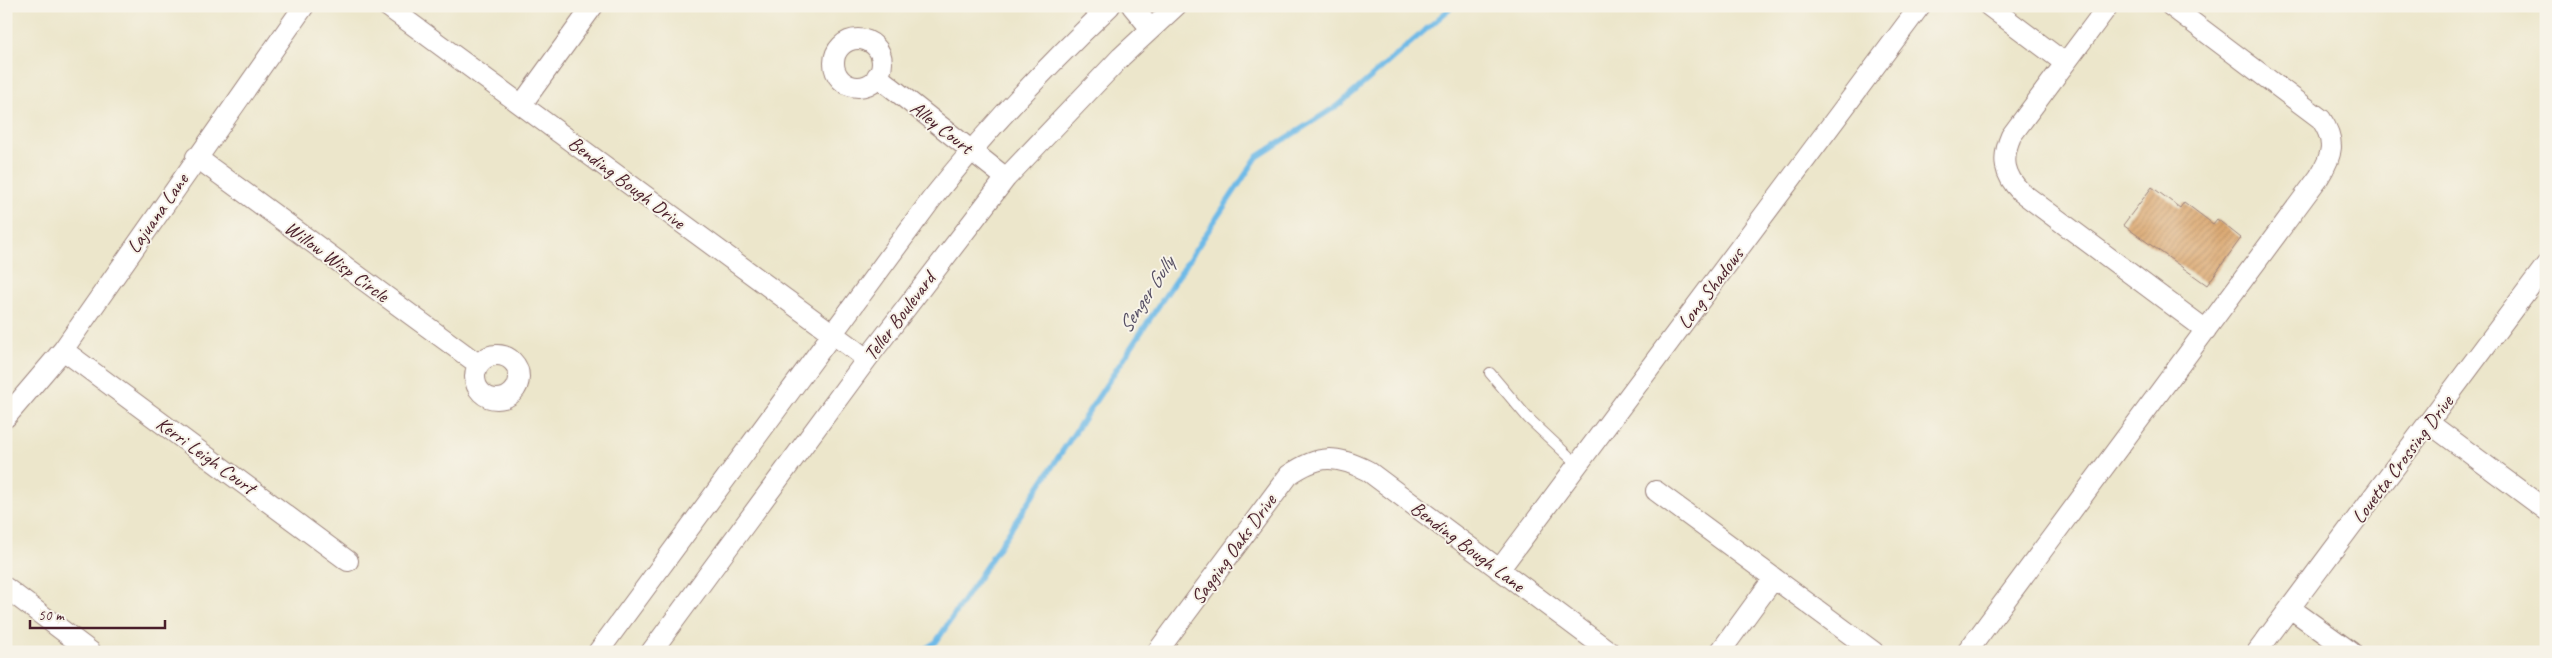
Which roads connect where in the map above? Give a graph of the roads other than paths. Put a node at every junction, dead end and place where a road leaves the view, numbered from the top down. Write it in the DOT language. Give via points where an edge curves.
graph roads {
  1 [pos="304,6"];
  2 [pos="387,6"];
  3 [pos="593,6"];
  4 [pos="1110,6"];
  5 [pos="1132,6"];
  6 [pos="1176,6"];
  7 [pos="1920,6"];
  8 [pos="1989,6"];
  9 [pos="2108,6"];
  10 [pos="2171,6"];
  11 [pos="1151,29"];
  12 [pos="2065,63"];
  13 [pos="877,76"];
  14 [pos="522,104"];
  15 [pos="971,150"];
  16 [pos="196,157"];
  17 [pos="1006,178"];
  18 [pos="2546,265"];
  19 [pos="2206,330"];
  20 [pos="832,334"];
  21 [pos="63,350"];
  22 [pos="867,359"];
  23 [pos="478,364"];
  24 [pos="1490,373"];
  25 [pos="6,417"];
  26 [pos="2429,423"];
  27 [pos="1319,458"];
  28 [pos="1578,465"];
  29 [pos="1656,491"];
  30 [pos="2546,510"];
  31 [pos="348,561"];
  32 [pos="1499,570"];
  33 [pos="1774,578"];
  34 [pos="6,588"];
  35 [pos="2290,608"];
  36 [pos="91,652"];
  37 [pos="598,652"];
  38 [pos="651,652"];
  39 [pos="1157,652"];
  40 [pos="1610,652"];
  41 [pos="1720,652"];
  42 [pos="1874,652"];
  43 [pos="1967,652"];
  44 [pos="2257,652"];
  45 [pos="2351,652"];
  1 -- 16 [label="street, Lajuana Lane"];
  2 -- 14 [label="street, Bending Bough Drive"];
  3 -- 14 [label="street"];
  4 -- 15 [label="street" via="1057,57"];
  5 -- 11 [label="street"];
  6 -- 11 [label="street, Teller Boulevard"];
  7 -- 28 [label="street, Long Shadows"];
  8 -- 12 [label="street"];
  9 -- 12 [label="street"];
  10 -- 19 [label="street" via="2311,110 2321,119 2332,140 2330,156 2319,177"];
  11 -- 17 [label="street, Teller Boulevard"];
  12 -- 19 [label="street" via="2011,136 2004,164 2008,176 2021,192"];
  13 -- 15 [label="street, Alley Court"];
  14 -- 20 [label="street, Bending Bough Drive"];
  15 -- 17 [label="street, Alley Court"];
  15 -- 20 [label="street"];
  16 -- 21 [label="street, Lajuana Lane"];
  16 -- 23 [label="street, Willow Wisp Circle"];
  17 -- 22 [label="street, Teller Boulevard"];
  18 -- 26 [label="street, Louetta Crossing Drive"];
  19 -- 43 [label="street"];
  20 -- 22 [label="street, Bending Bough Drive"];
  20 -- 37 [label="street"];
  21 -- 25 [label="street, Lajuana Lane"];
  21 -- 31 [label="street, Kerri Leigh Court"];
  22 -- 38 [label="street, Teller Boulevard"];
  24 -- 28 [label="lane" via="1528,418"];
  26 -- 30 [label="street"];
  26 -- 35 [label="street, Louetta Crossing Drive"];
  27 -- 32 [label="street, Bending Bough Lane" via="1332,458 1368,471"];
  27 -- 39 [label="street, Sagging Oaks Drive" via="1298,468 1280,485"];
  28 -- 32 [label="street, Long Shadows"];
  29 -- 33 [label="street"];
  32 -- 40 [label="street, Bending Bough Lane"];
  33 -- 41 [label="street"];
  33 -- 42 [label="street"];
  34 -- 36 [label="street"];
  35 -- 44 [label="street, Louetta Crossing Drive"];
  35 -- 45 [label="street"];
}
